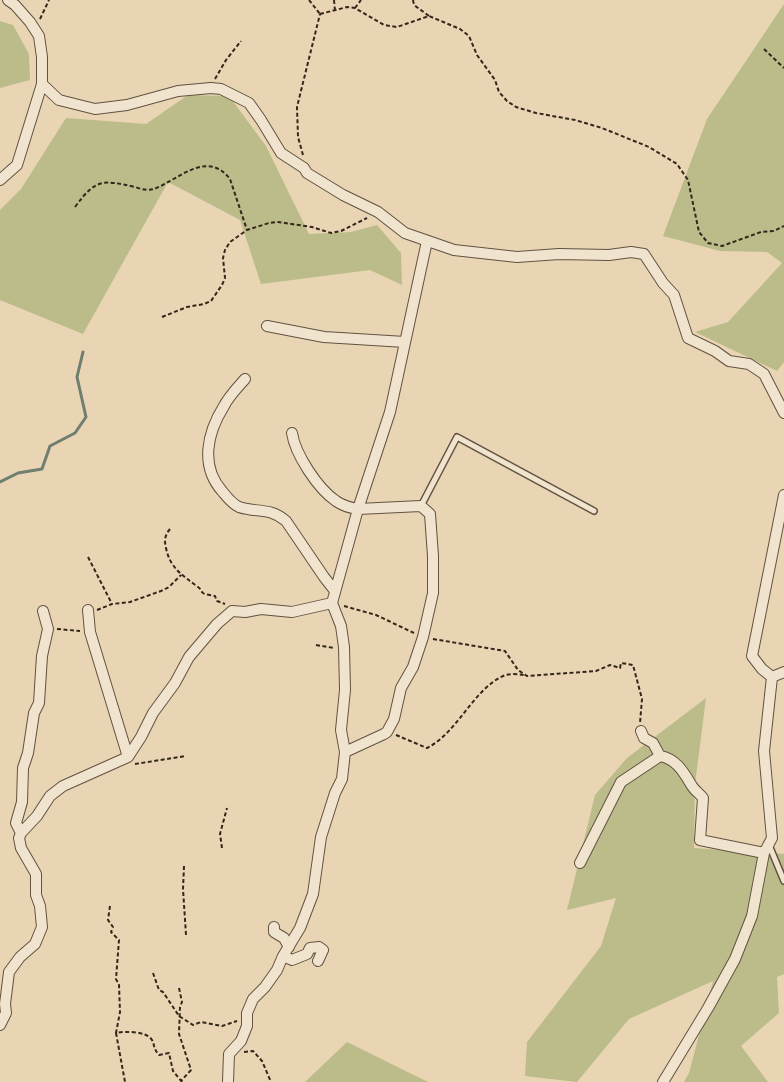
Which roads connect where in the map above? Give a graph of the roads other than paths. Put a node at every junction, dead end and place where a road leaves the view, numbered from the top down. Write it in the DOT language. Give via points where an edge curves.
graph roads {
  1 [pos="8,0"];
  2 [pos="42,84"];
  3 [pos="0,180"];
  4 [pos="427,241"];
  5 [pos="267,326"];
  6 [pos="405,342"];
  7 [pos="245,378"];
  8 [pos="784,413"];
  9 [pos="292,433"];
  10 [pos="784,495"];
  11 [pos="421,506"];
  12 [pos="358,509"];
  13 [pos="594,511"];
  14 [pos="336,591"];
  15 [pos="332,603"];
  16 [pos="43,610"];
  17 [pos="88,610"];
  18 [pos="784,672"];
  19 [pos="772,677"];
  20 [pos="641,731"];
  21 [pos="346,752"];
  22 [pos="660,756"];
  23 [pos="128,757"];
  24 [pos="22,833"];
  25 [pos="766,849"];
  26 [pos="580,863"];
  27 [pos="784,881"];
  28 [pos="274,927"];
  29 [pos="286,952"];
  30 [pos="318,961"];
  31 [pos="0,1025"];
  32 [pos="228,1082"];
  33 [pos="663,1082"];
  1 -- 2 [label="street" via="39,36"];
  2 -- 3 [label="street" via="17,165"];
  2 -- 4 [label="street" via="59,100 95,109 127,105 178,91 211,88 234,94 249,103 281,153 307,173 378,212 404,233"];
  4 -- 6 [label="street"];
  4 -- 8 [label="street" via="454,250 517,257 644,254 662,283 674,295 688,338 729,361 749,364 764,374"];
  5 -- 6 [label="street" via="324,337"];
  6 -- 12 [label="street" via="390,412"];
  7 -- 14 [label="street" via="224,404 211,432 208,467 215,482 234,504 278,514 286,521"];
  9 -- 12 [label="street" via="300,456 322,488 336,502"];
  10 -- 19 [label="street" via="752,656"];
  11 -- 12 [label="street"];
  11 -- 13 [label="lane" via="458,437"];
  11 -- 21 [label="street" via="430,514 433,556 433,593 423,637 401,688 394,719 386,732"];
  12 -- 14 [label="street"];
  14 -- 15 [label="street"];
  15 -- 21 [label="street" via="341,626 344,647 345,690 341,730"];
  15 -- 23 [label="street" via="292,612 232,611 189,656"];
  16 -- 24 [label="street" via="48,629 42,656 39,703 23,768 22,802 16,823"];
  17 -- 23 [label="street" via="90,632"];
  18 -- 19 [label="street"];
  19 -- 25 [label="street" via="764,751 772,838"];
  20 -- 22 [label="street"];
  21 -- 29 [label="street" via="342,779 322,837 313,894 300,928"];
  22 -- 25 [label="street" via="677,764 692,787 704,798 700,840"];
  22 -- 26 [label="street" via="621,782"];
  23 -- 24 [label="street" via="63,786 50,796"];
  24 -- 31 [label="street" via="20,848 36,874 42,927 35,944 9,972 6,1012"];
  25 -- 27 [label="lane"];
  25 -- 33 [label="street" via="752,916 735,959"];
  28 -- 29 [label="street" via="274,932 284,938"];
  29 -- 30 [label="street" via="292,960 307,954 310,948 319,947 323,950"];
  29 -- 32 [label="street" via="265,987 252,998 241,1041 229,1054"];
}
